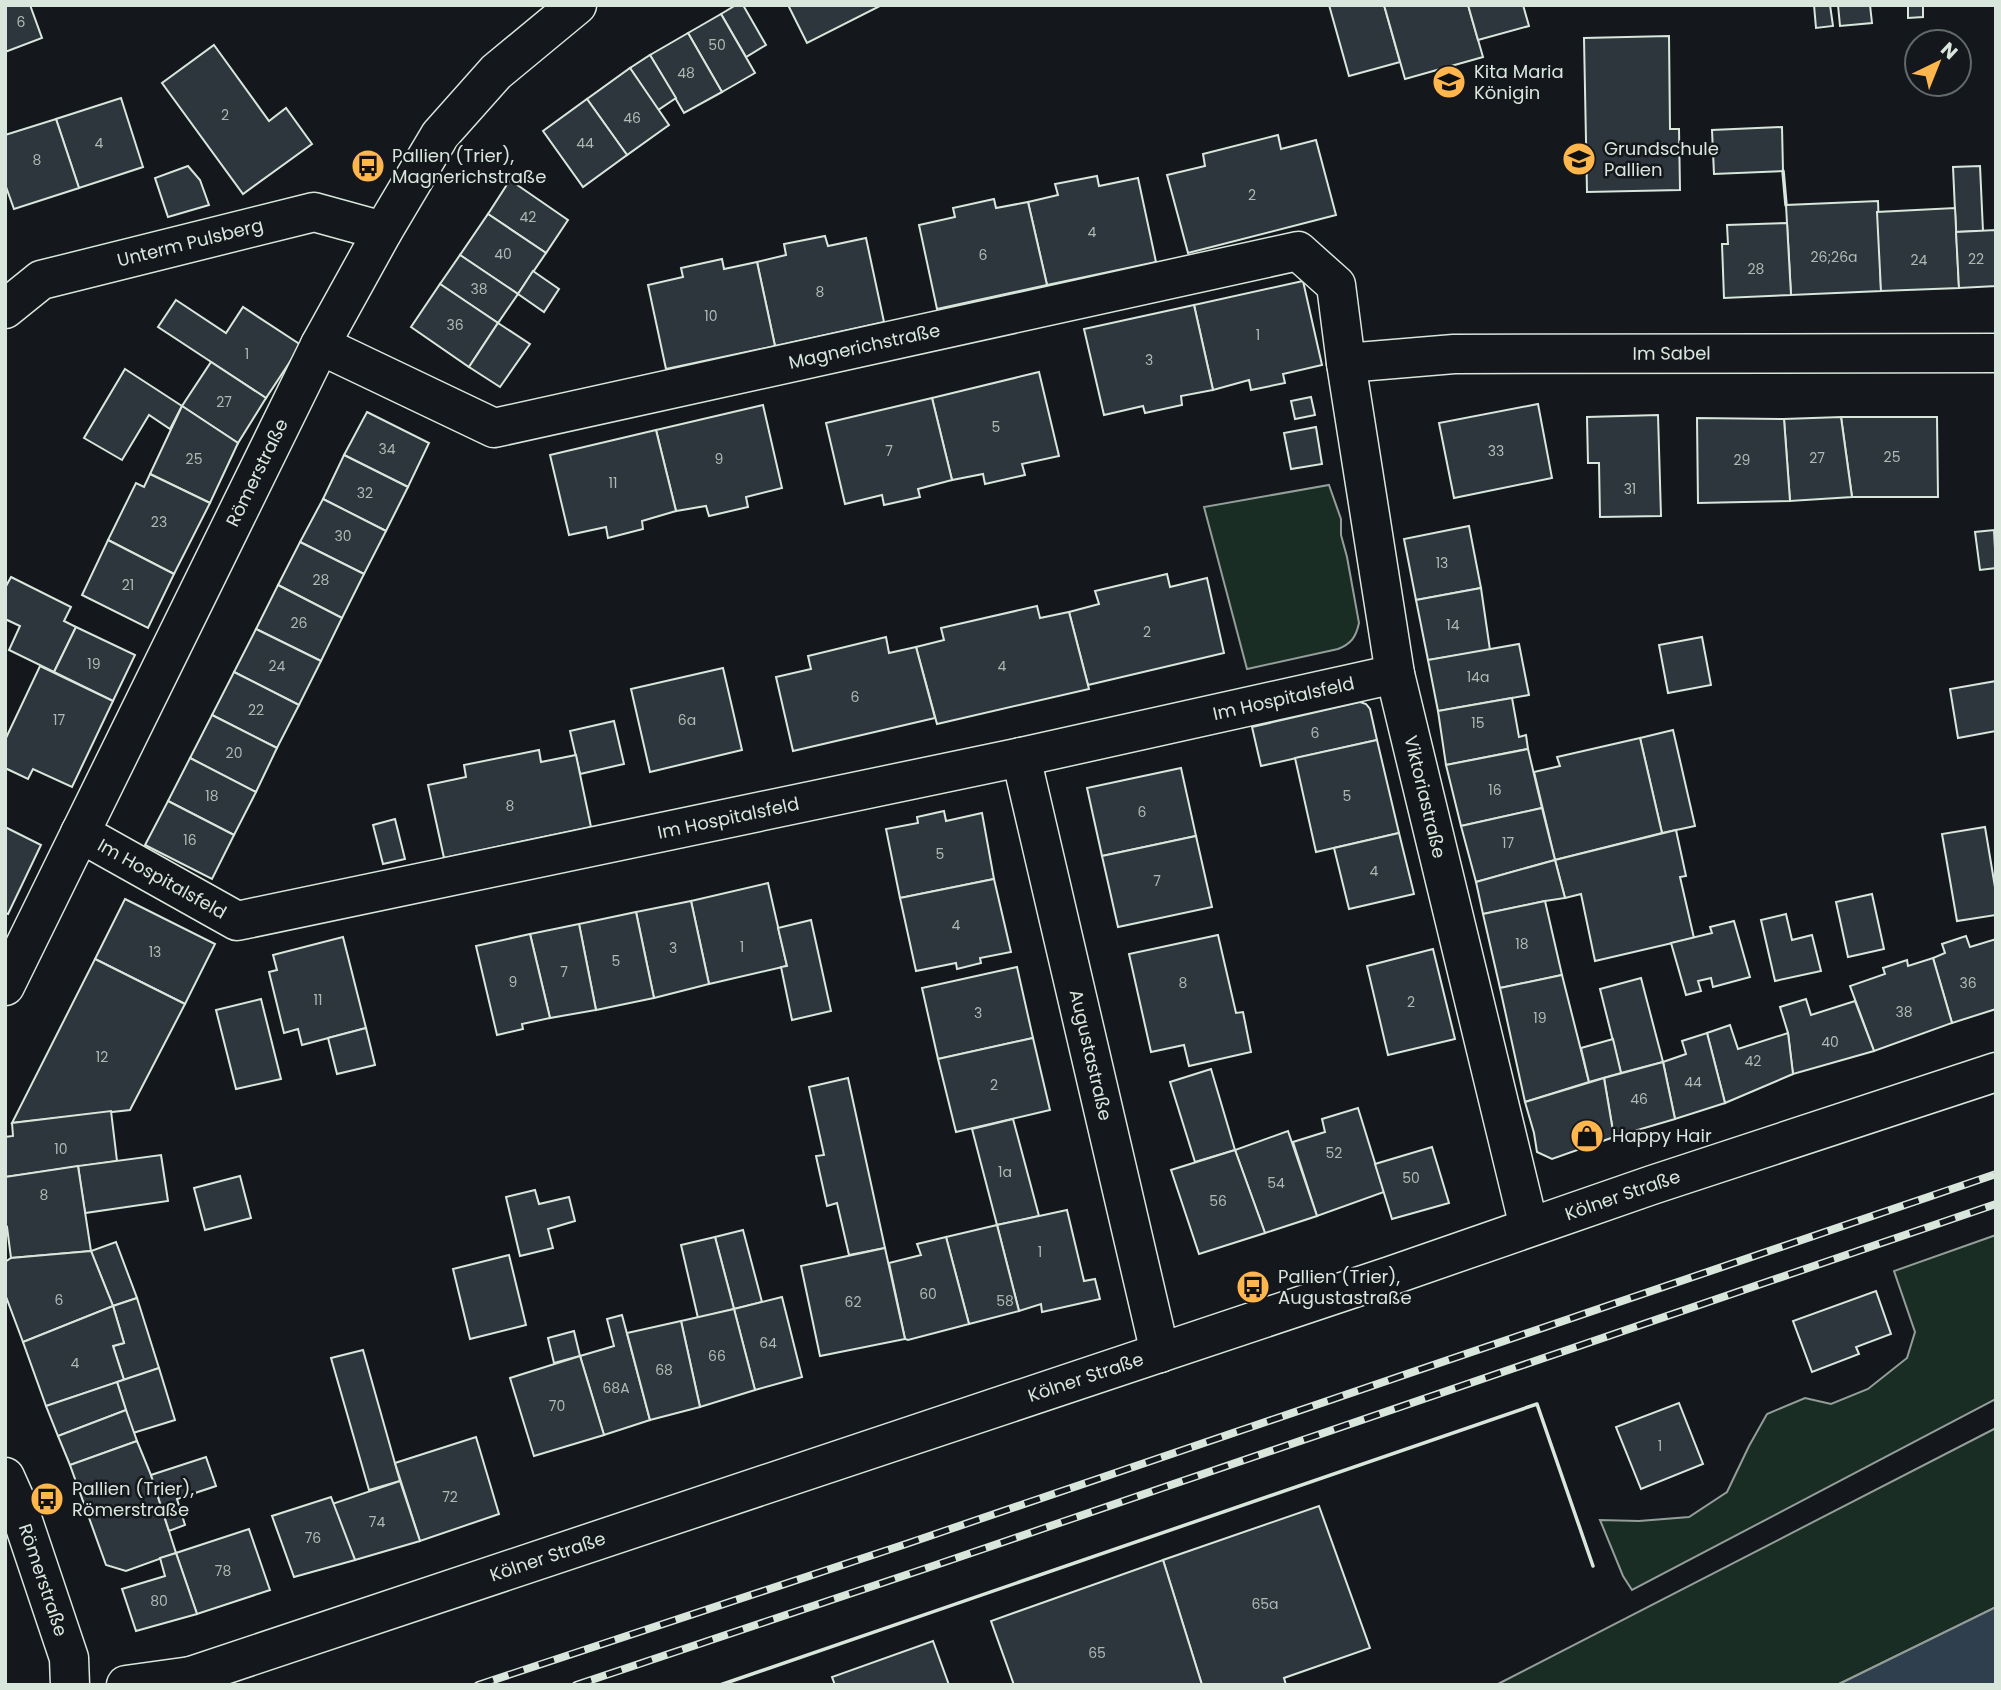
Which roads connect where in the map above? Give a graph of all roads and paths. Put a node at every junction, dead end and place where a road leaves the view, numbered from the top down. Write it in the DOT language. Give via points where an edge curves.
graph roads {
  1 [pos="577,5"];
  2 [pos="383,230"];
  3 [pos="5,309"];
  4 [pos="320,345"];
  5 [pos="1996,353"];
  6 [pos="1346,363"];
  7 [pos="1395,674"];
  8 [pos="1021,757"];
  9 [pos="80,833"];
  10 [pos="5,986"];
  11 [pos="1996,1072"];
  12 [pos="1529,1227"];
  13 [pos="1160,1353"];
  14 [pos="5,1477"];
  15 [pos="184,1681"];
  16 [pos="70,1685"];
  17 [pos="126,1685"];
  1 -- 2 [label="street, Römerstraße" via="496,72 440,135"];
  2 -- 3 [label="street, Unterm Pulsberg" via="314,212 41,280"];
  2 -- 4 [label="street, Römerstraße"];
  4 -- 6 [label="street, Magnerichstraße" via="494,428 1298,251 1336,285"];
  4 -- 9 [label="street, Römerstraße"];
  5 -- 6 [label="street, Im Sabel" via="1454,354"];
  6 -- 7 [label="street, Viktoriastraße"];
  7 -- 8 [label="street, Im Hospitalsfeld"];
  7 -- 12 [label="street, Viktoriastraße"];
  8 -- 9 [label="street, Im Hospitalsfeld" via="237,921"];
  8 -- 13 [label="street, Augustastraße"];
  9 -- 10 [label="street, Römerstraße"];
  11 -- 12 [label="street, Kölner Straße"];
  12 -- 13 [label="street, Kölner Straße"];
  13 -- 15 [label="street, Kölner Straße"];
  14 -- 16 [label="street, Römerstraße" via="69,1658"];
  15 -- 17 [label="street, Kölner Straße"];
}
